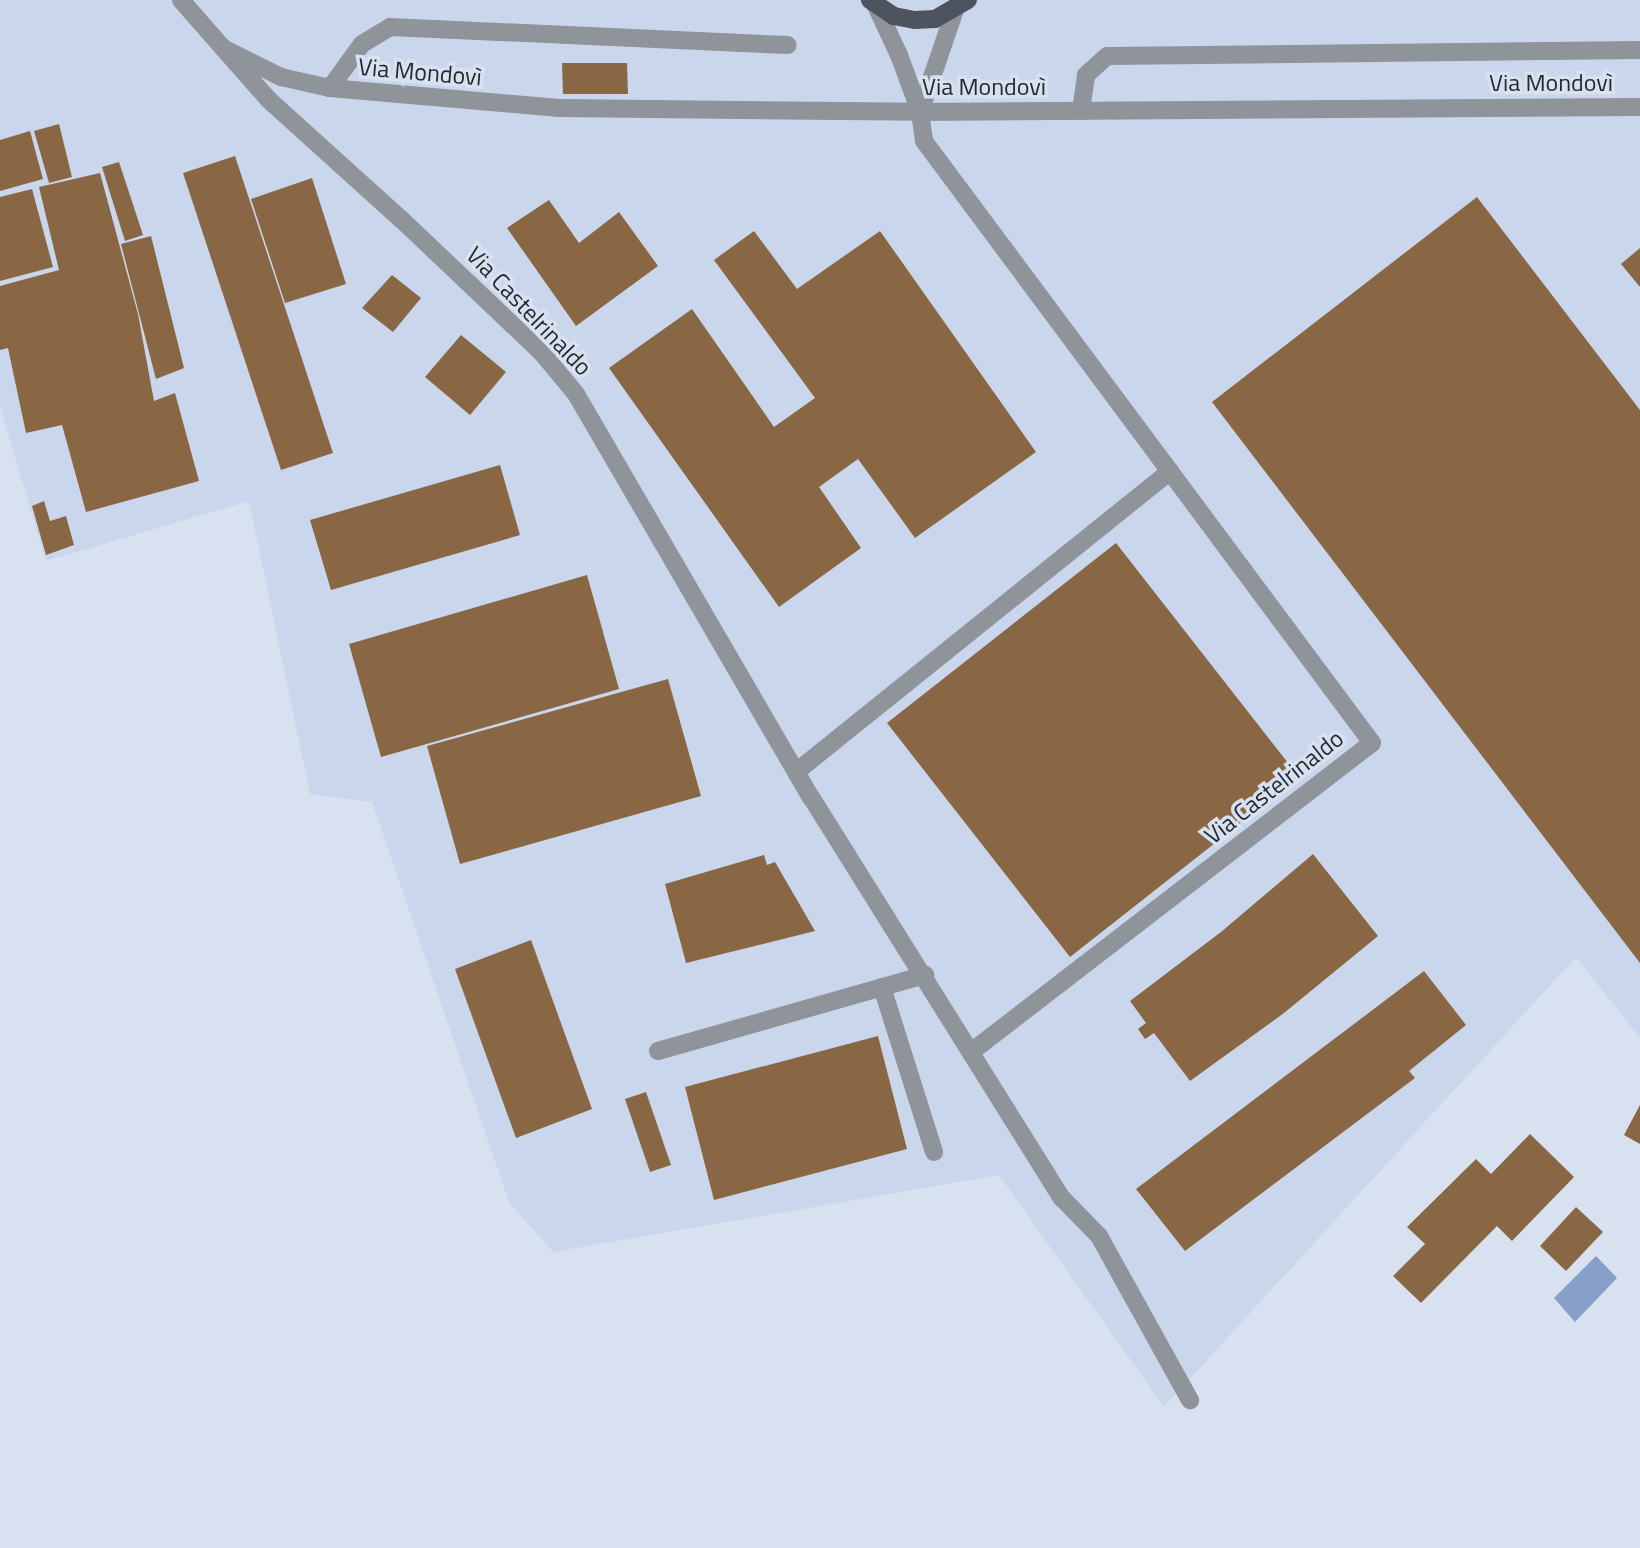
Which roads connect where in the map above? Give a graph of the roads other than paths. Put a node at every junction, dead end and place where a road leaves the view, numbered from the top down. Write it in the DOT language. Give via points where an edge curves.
graph roads {
  1 [pos="181,0"];
  2 [pos="873,3"];
  3 [pos="961,5"];
  4 [pos="788,45"];
  5 [pos="223,48"];
  6 [pos="1640,50"];
  7 [pos="330,88"];
  8 [pos="1640,107"];
  9 [pos="1081,111"];
  10 [pos="920,112"];
  11 [pos="1170,471"];
  12 [pos="796,772"];
  13 [pos="925,975"];
  14 [pos="882,987"];
  15 [pos="658,1051"];
  16 [pos="971,1052"];
  17 [pos="934,1152"];
  18 [pos="1190,1400"];
  1 -- 5 [label="street, Via Mondovì"];
  2 -- 3 [label="main road" via="894,16 915,20 935,19"];
  2 -- 10 [label="street, Via Castelrinaldo"];
  3 -- 10 [label="street"];
  4 -- 7 [label="street, Via Mondovì" via="390,27 362,44"];
  5 -- 7 [label="street, Via Mondovì" via="281,77"];
  5 -- 12 [label="street, Via Castelrinaldo" via="269,100 542,353 576,394"];
  6 -- 9 [label="street" via="1107,56 1086,75"];
  7 -- 10 [label="street, Via Mondovì" via="559,108"];
  8 -- 9 [label="street, Via Mondovì"];
  9 -- 10 [label="street, Via Mondovì"];
  10 -- 11 [label="street, Via Castelrinaldo" via="925,141"];
  11 -- 12 [label="street"];
  11 -- 16 [label="street, Via Castelrinaldo" via="1372,743"];
  12 -- 13 [label="street, Via Castelrinaldo"];
  13 -- 14 [label="street"];
  13 -- 16 [label="street, Via Castelrinaldo"];
  14 -- 15 [label="street"];
  14 -- 17 [label="street"];
  16 -- 18 [label="street, Via Castelrinaldo" via="1062,1198 1099,1236"];
}
